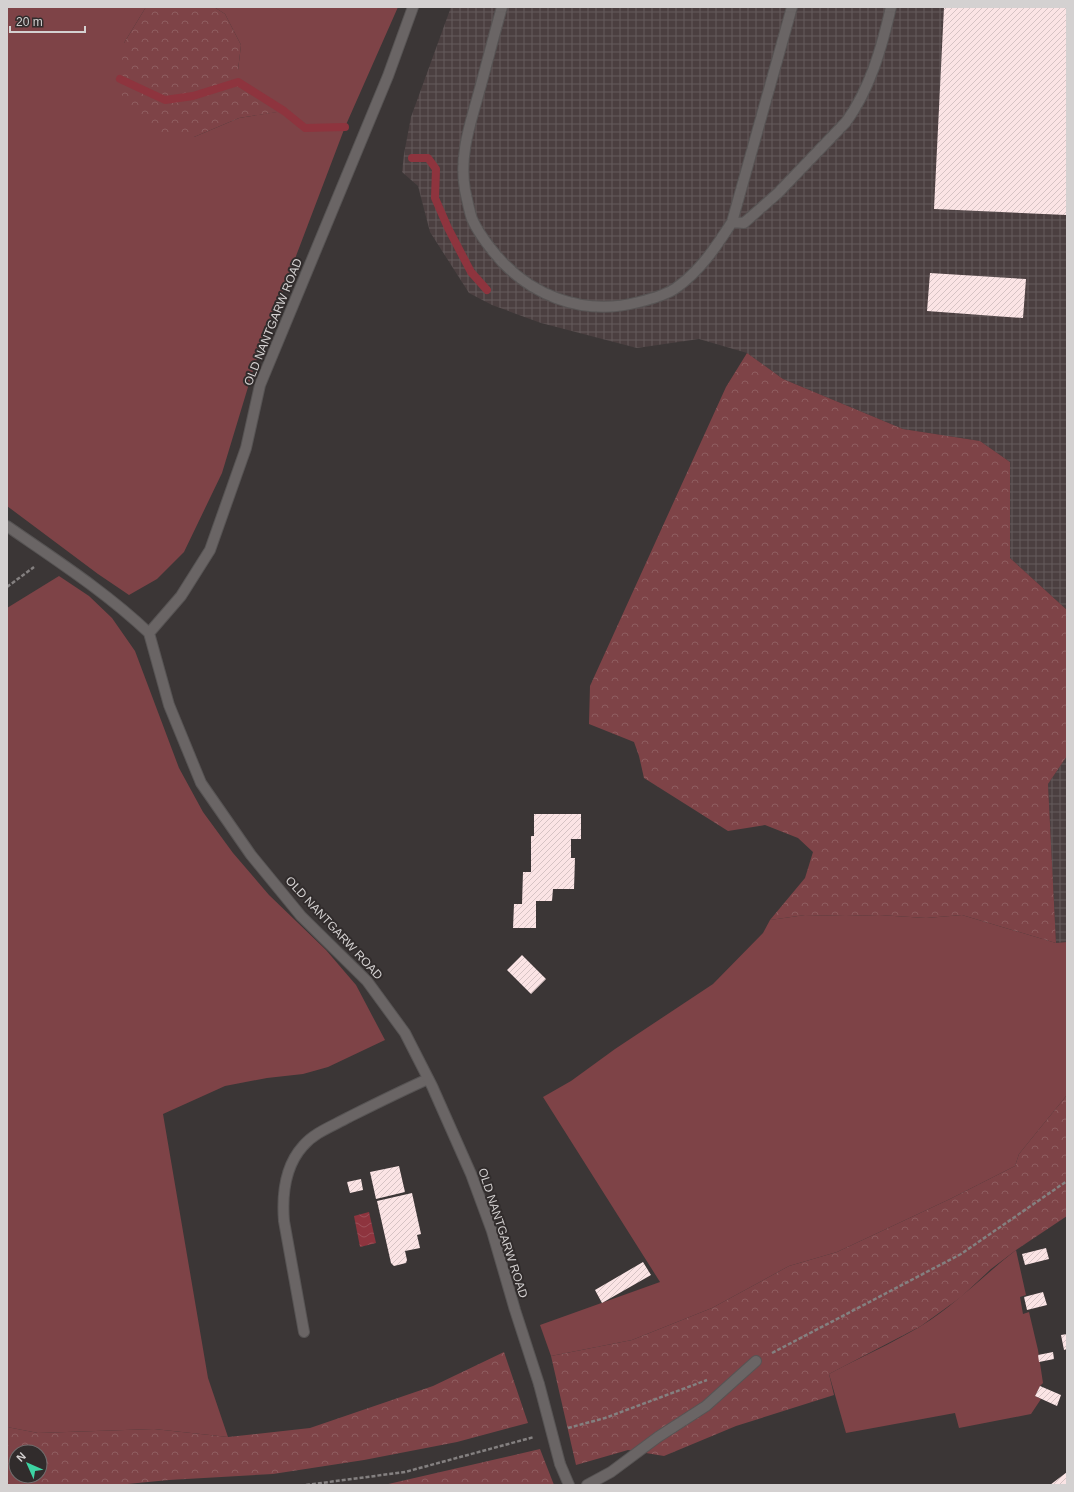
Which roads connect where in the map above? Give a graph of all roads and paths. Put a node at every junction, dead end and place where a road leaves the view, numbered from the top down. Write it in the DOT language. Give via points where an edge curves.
graph roads {
  1 [pos="413,7"];
  2 [pos="502,7"];
  3 [pos="792,7"];
  4 [pos="891,7"];
  5 [pos="732,222"];
  6 [pos="7,526"];
  7 [pos="49,556"];
  8 [pos="7,587"];
  9 [pos="149,633"];
  10 [pos="428,1079"];
  11 [pos="1067,1181"];
  12 [pos="304,1332"];
  13 [pos="756,1361"];
  14 [pos="713,1378"];
  15 [pos="566,1429"];
  16 [pos="536,1437"];
  17 [pos="306,1485"];
  18 [pos="569,1485"];
  19 [pos="587,1485"];
  1 -- 9 [label="street, OLD NANTGARW ROAD" via="388,76 260,385 246,448 210,550 181,596"];
  2 -- 5 [label="street" via="466,136 463,161 465,189 472,218 484,239 503,263 522,281 552,298 592,307 627,305 651,299 675,289 696,271 714,251"];
  3 -- 5 [label="street"];
  4 -- 5 [label="street" via="867,88 855,110 778,193 744,223"];
  6 -- 7 [label="street"];
  7 -- 8 [label="path"];
  7 -- 9 [label="street" via="126,611"];
  9 -- 10 [label="street, OLD NANTGARW ROAD" via="169,705 201,783 251,855 296,910 367,981 405,1033"];
  10 -- 12 [label="street" via="317,1134 302,1146 295,1159 284,1188 282,1205"];
  10 -- 18 [label="street, OLD NANTGARW ROAD, bridge" via="474,1181 492,1231 539,1384 560,1464"];
  11 -- 13 [label="path" via="960,1254"];
  13 -- 19 [label="street" via="706,1406 611,1472"];
  14 -- 15 [label="path" via="605,1418"];
  16 -- 17 [label="path" via="404,1472"];
}
